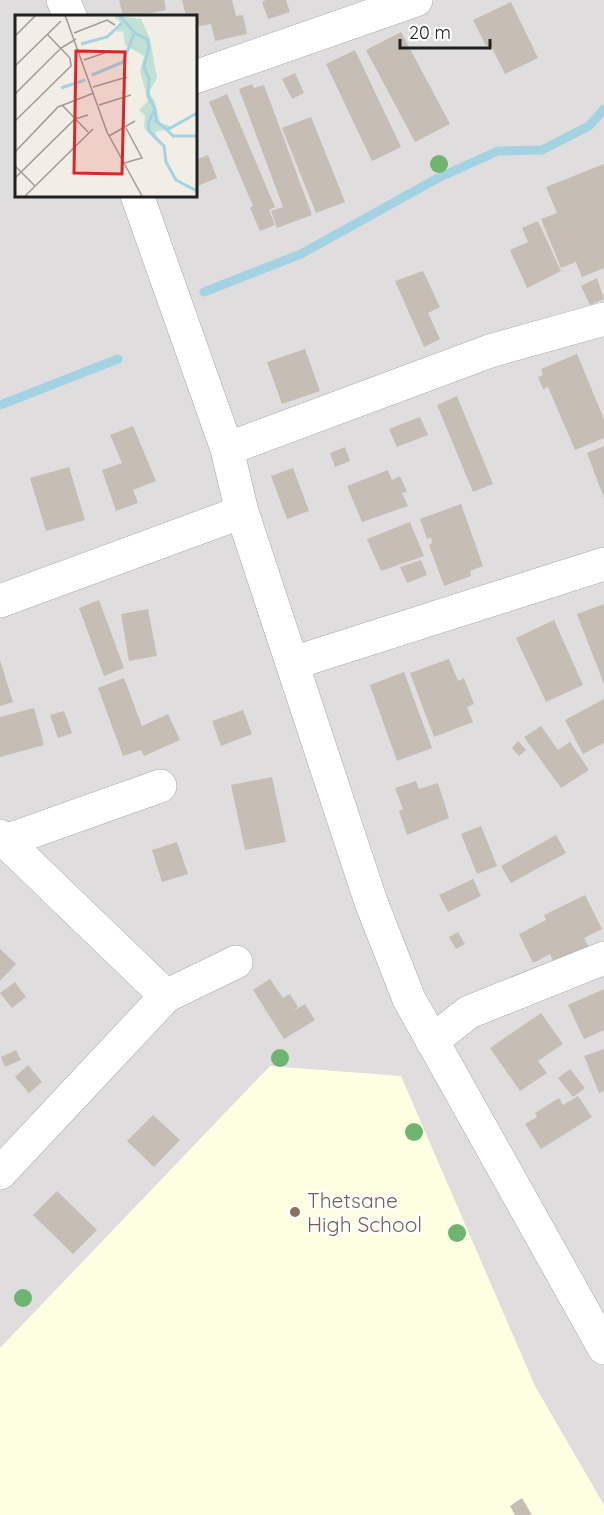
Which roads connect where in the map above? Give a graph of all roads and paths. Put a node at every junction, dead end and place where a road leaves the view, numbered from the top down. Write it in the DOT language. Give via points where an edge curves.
graph roads {
  1 [pos="63,0"];
  2 [pos="416,0"];
  3 [pos="70,15"];
  4 [pos="196,77"];
  5 [pos="137,196"];
  6 [pos="604,319"];
  7 [pos="227,450"];
  8 [pos="242,512"];
  9 [pos="604,564"];
  10 [pos="0,601"];
  11 [pos="293,663"];
  12 [pos="160,786"];
  13 [pos="1,840"];
  14 [pos="604,958"];
  15 [pos="236,962"];
  16 [pos="166,996"];
  17 [pos="432,1041"];
  18 [pos="0,1173"];
  19 [pos="604,1348"];
  1 -- 3 [label="street"];
  2 -- 4 [label="street"];
  5 -- 7 [label="street"];
  6 -- 7 [label="street" via="490,351"];
  7 -- 8 [label="street"];
  8 -- 10 [label="street"];
  8 -- 11 [label="street"];
  9 -- 11 [label="street"];
  11 -- 17 [label="street" via="371,902 409,999"];
  12 -- 13 [label="street"];
  13 -- 16 [label="street"];
  14 -- 17 [label="street" via="469,1012"];
  15 -- 16 [label="street"];
  16 -- 18 [label="street"];
  17 -- 19 [label="street"];
}
